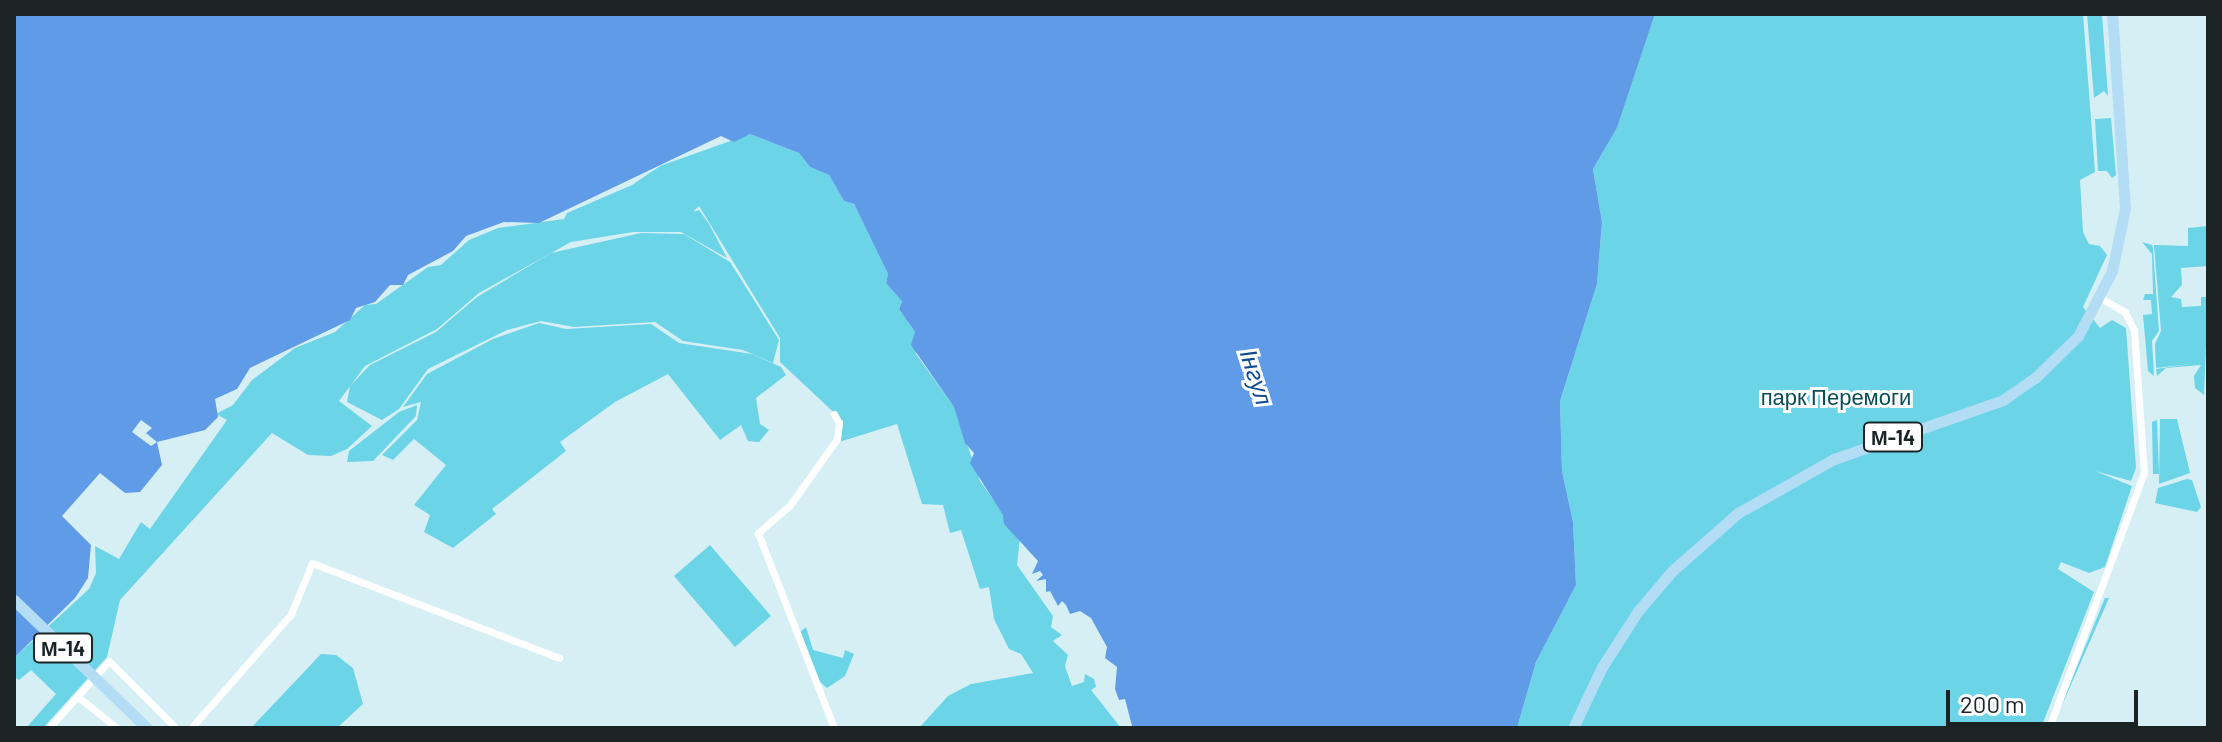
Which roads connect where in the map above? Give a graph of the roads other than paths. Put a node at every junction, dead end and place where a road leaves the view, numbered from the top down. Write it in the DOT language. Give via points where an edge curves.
graph roads {
  1 [pos="2112,14"];
  2 [pos="2101,298"];
  3 [pos="834,414"];
  4 [pos="14,600"];
  5 [pos="559,658"];
  6 [pos="77,696"];
  7 [pos="49,728"];
  8 [pos="117,728"];
  9 [pos="147,728"];
  10 [pos="176,728"];
  11 [pos="191,728"];
  12 [pos="834,728"];
  13 [pos="1573,728"];
  14 [pos="2049,728"];
  1 -- 2 [label="highway, М-14" via="2126,196 2118,253"];
  2 -- 13 [label="highway, М-14" via="2066,349 2015,393 1984,409 1868,445 1788,481 1738,513 1672,571 1613,647"];
  2 -- 14 [label="street" via="2125,312 2134,330 2144,473"];
  3 -- 12 [label="street" via="837,439 790,505 758,533"];
  4 -- 9 [label="highway, М-14"];
  5 -- 11 [label="street" via="312,563 291,614"];
  6 -- 7 [label="street"];
  6 -- 8 [label="street"];
  6 -- 10 [label="street" via="109,661"];
}
